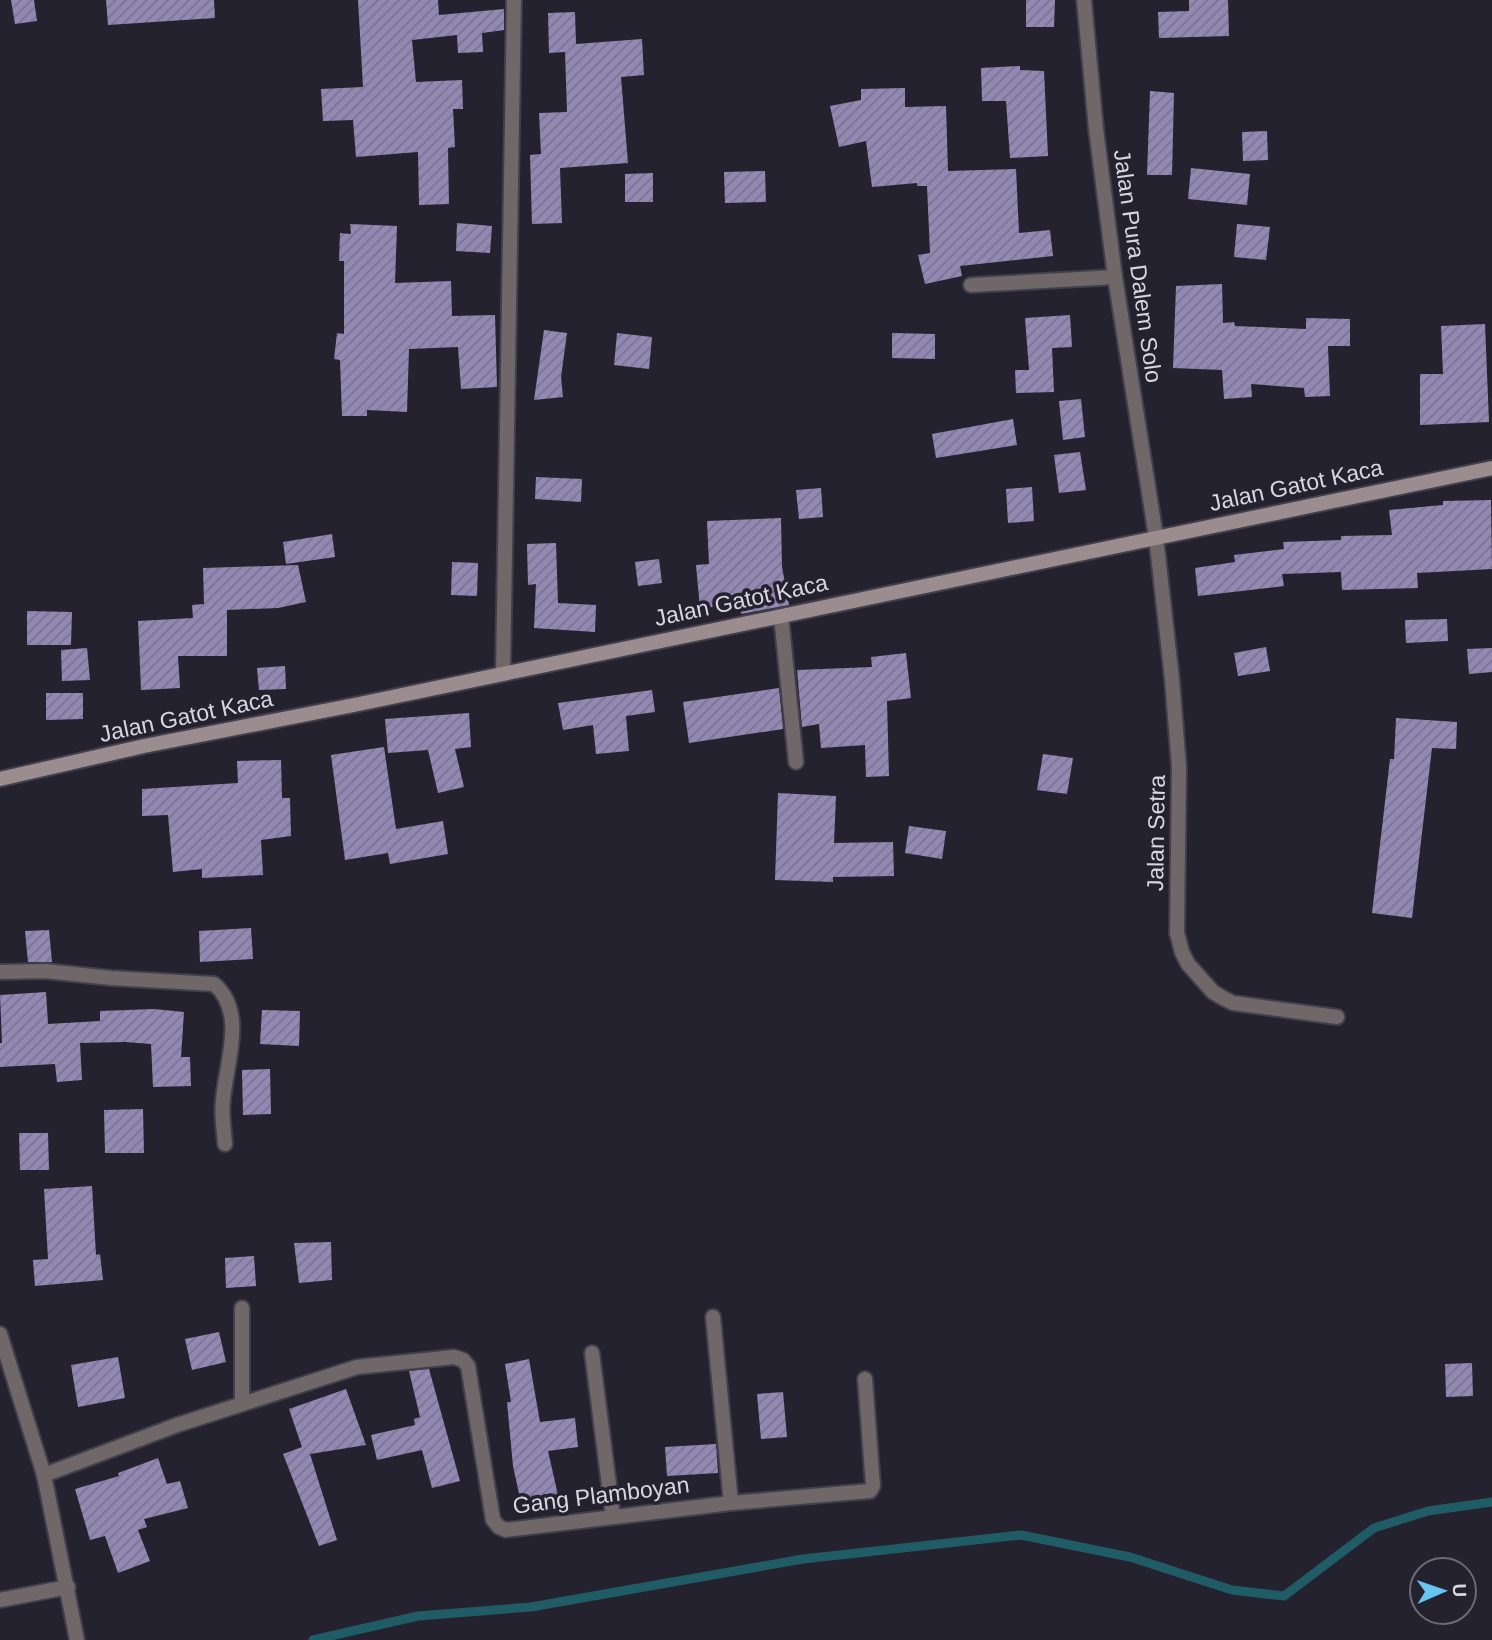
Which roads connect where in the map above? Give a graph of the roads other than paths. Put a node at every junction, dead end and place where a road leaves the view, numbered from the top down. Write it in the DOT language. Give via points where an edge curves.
graph roads {
  1 [pos="514,0"];
  2 [pos="1084,0"];
  3 [pos="1115,277"];
  4 [pos="971,285"];
  5 [pos="1492,468"];
  6 [pos="1156,537"];
  7 [pos="780,615"];
  8 [pos="503,673"];
  9 [pos="796,762"];
  10 [pos="0,779"];
  11 [pos="0,972"];
  12 [pos="1336,1017"];
  13 [pos="225,1144"];
  14 [pos="242,1308"];
  15 [pos="713,1317"];
  16 [pos="0,1334"];
  17 [pos="592,1353"];
  18 [pos="865,1379"];
  19 [pos="242,1404"];
  20 [pos="44,1475"];
  21 [pos="731,1503"];
  22 [pos="612,1516"];
  23 [pos="68,1587"];
  24 [pos="0,1600"];
  25 [pos="77,1640"];
  1 -- 8 [label="street"];
  2 -- 3 [label="street, Jalan Pura Dalem Solo"];
  3 -- 4 [label="street"];
  3 -- 6 [label="street, Jalan Pura Dalem Solo"];
  5 -- 6 [label="main road, Jalan Gatot Kaca"];
  6 -- 7 [label="main road, Jalan Gatot Kaca"];
  6 -- 12 [label="street, Jalan Setra" via="1180,767 1177,933 1181,952 1213,992 1233,1003"];
  7 -- 8 [label="main road, Jalan Gatot Kaca"];
  7 -- 9 [label="street"];
  8 -- 10 [label="main road, Jalan Gatot Kaca"];
  11 -- 13 [label="street" via="45,971 214,984 223,992 233,1034 222,1104"];
  14 -- 19 [label="street"];
  15 -- 21 [label="street"];
  16 -- 20 [label="street"];
  17 -- 22 [label="street"];
  18 -- 21 [label="street, Gang Plamboyan" via="870,1491"];
  19 -- 20 [label="street, Gang Plamboyan"];
  19 -- 22 [label="street, Gang Plamboyan" via="357,1367 454,1357 468,1366 493,1520 499,1527 506,1530"];
  20 -- 23 [label="street"];
  21 -- 22 [label="street, Gang Plamboyan"];
  23 -- 24 [label="street"];
  23 -- 25 [label="street"];
}
